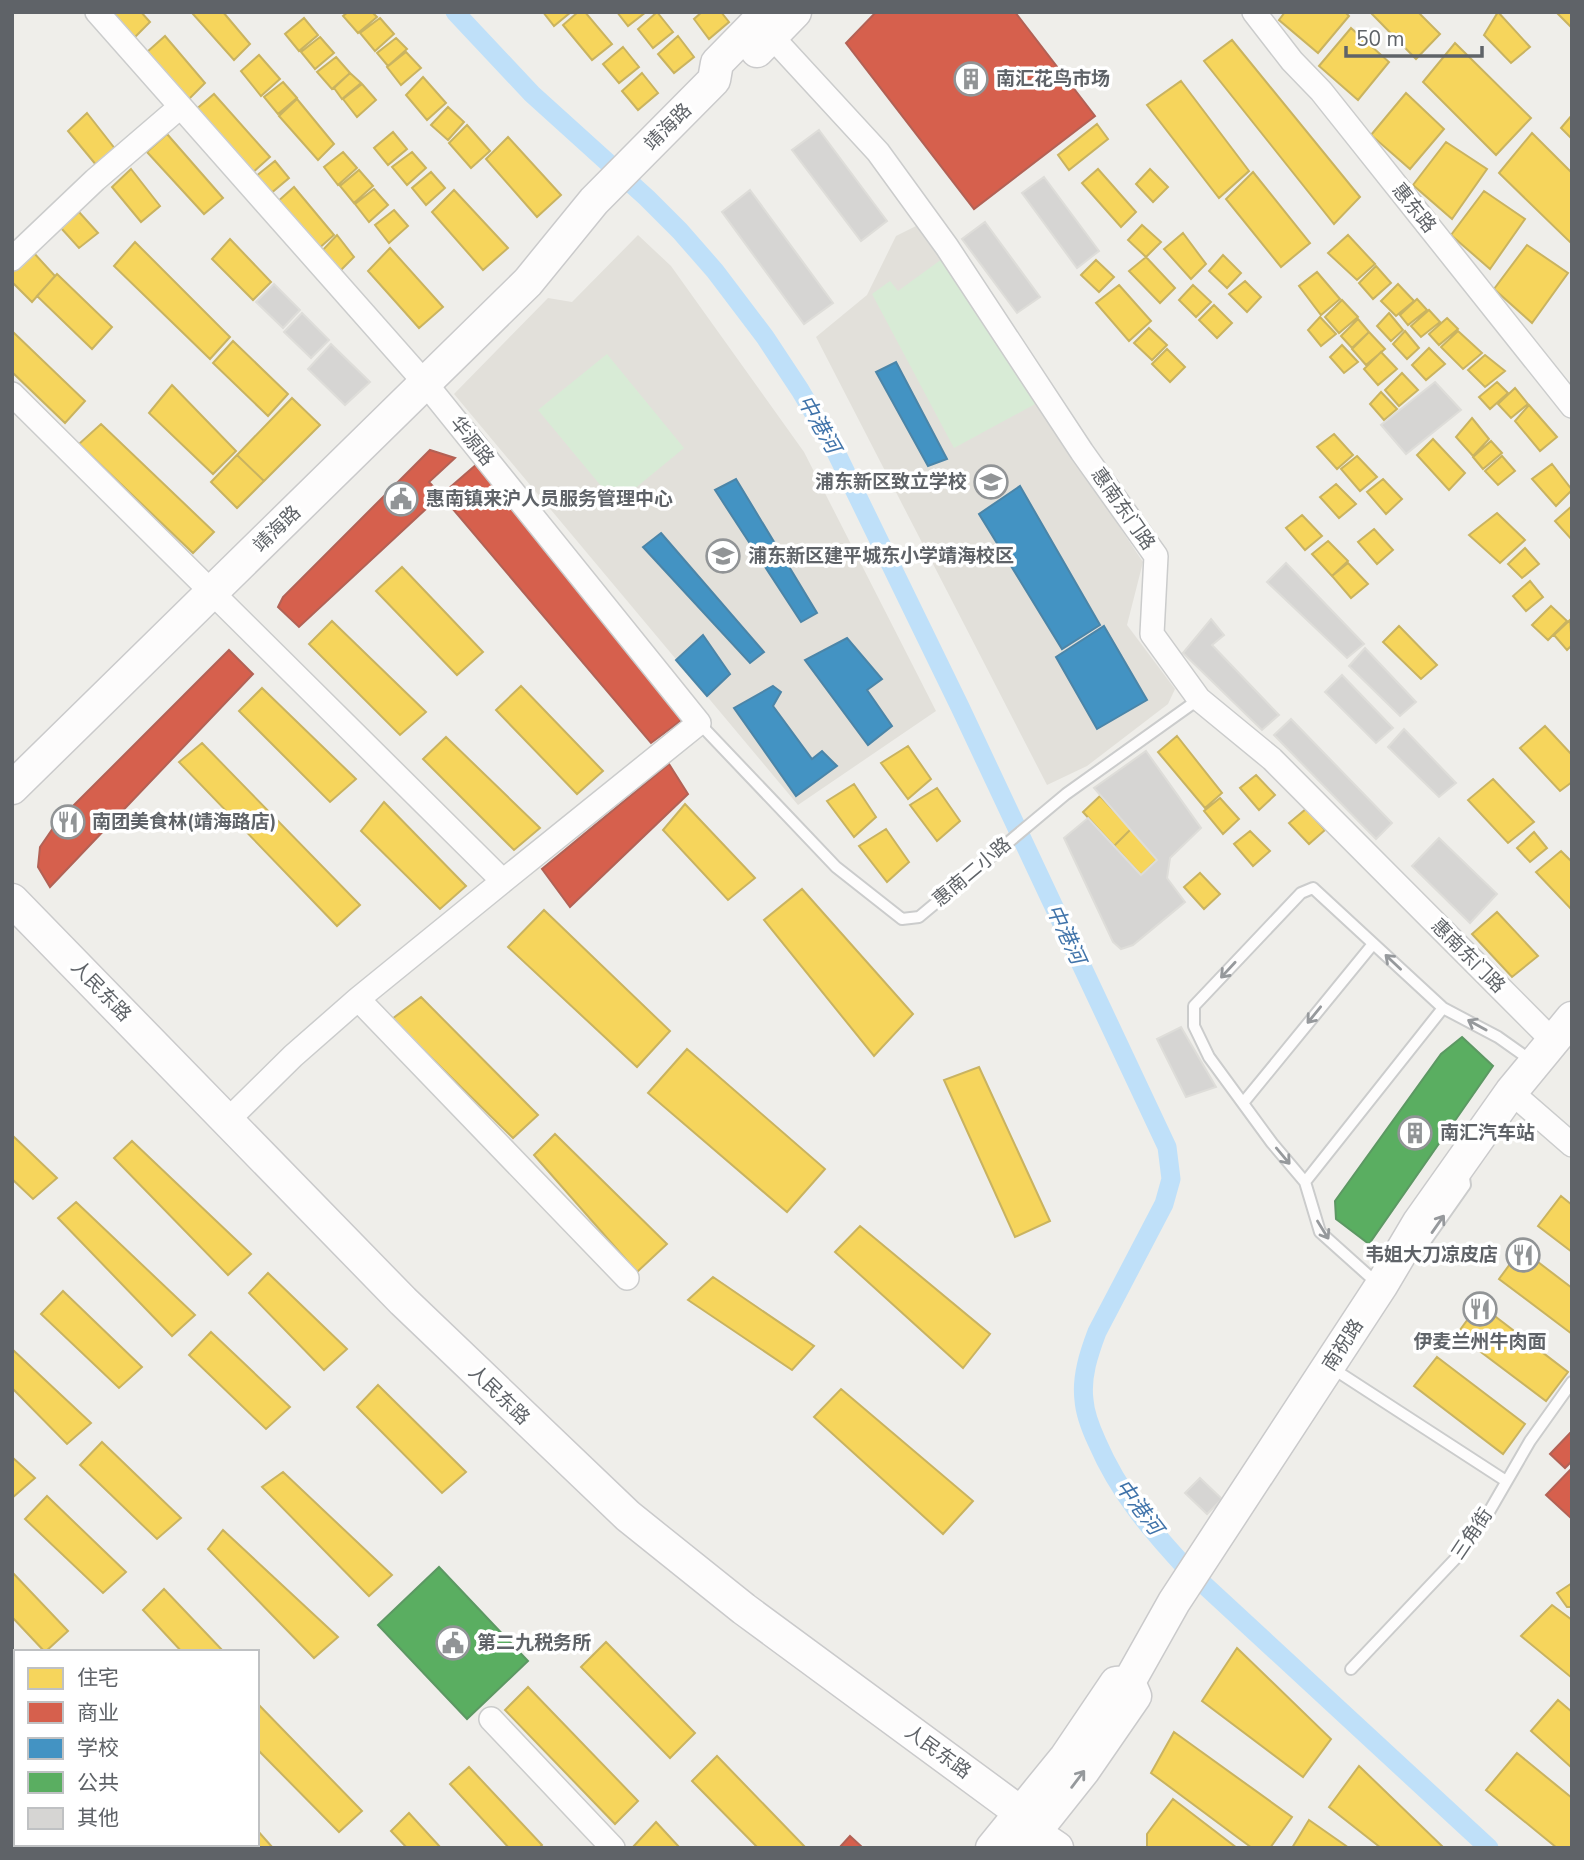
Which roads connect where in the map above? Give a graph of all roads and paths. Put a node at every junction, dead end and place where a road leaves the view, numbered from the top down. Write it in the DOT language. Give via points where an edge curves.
graph roads {
  1 [pos="97,12"];
  2 [pos="795,12"];
  3 [pos="1254,12"];
  4 [pos="761,21"];
  5 [pos="180,107"];
  6 [pos="12,259"];
  7 [pos="419,376"];
  8 [pos="12,394"];
  9 [pos="1572,406"];
  10 [pos="206,585"];
  11 [pos="1199,699"];
  12 [pos="699,723"];
  13 [pos="12,761"];
  14 [pos="12,788"];
  15 [pos="503,881"];
  16 [pos="12,900"];
  17 [pos="12,926"];
  18 [pos="1373,944"];
  19 [pos="358,999"];
  20 [pos="1443,1008"];
  21 [pos="1553,1041"];
  22 [pos="1511,1092"];
  23 [pos="1242,1102"];
  24 [pos="228,1121"];
  25 [pos="1572,1145"];
  26 [pos="1305,1182"];
  27 [pos="627,1278"];
  28 [pos="1386,1279"];
  29 [pos="1329,1366"];
  30 [pos="1572,1382"];
  31 [pos="1506,1480"];
  32 [pos="1351,1670"];
  33 [pos="491,1719"];
  34 [pos="1023,1836"];
  35 [pos="613,1848"];
  1 -- 5 [label="street, 华源路"];
  2 -- 4 [label="street, 靖海路"];
  3 -- 9 [label="street, 惠东路"];
  4 -- 7 [label="street, 靖海路" via="717,63 714,80 594,201 538,268 514,269"];
  4 -- 11 [label="street, 惠南东门路" via="878,152 1156,556 1152,634"];
  5 -- 6 [label="street"];
  5 -- 7 [label="street, 华源路"];
  7 -- 10 [label="street, 靖海路"];
  7 -- 12 [label="street, 华源路"];
  8 -- 10 [label="street"];
  10 -- 13 [label="street, 靖海路"];
  10 -- 14 [label="street, 靖海路"];
  10 -- 15 [label="street"];
  11 -- 12 [label="lane, 惠南二小路" via="1066,794 919,917 902,919 836,867"];
  11 -- 21 [label="street, 惠南东门路" via="1272,759"];
  12 -- 15 [label="street"];
  15 -- 19 [label="street"];
  16 -- 24 [label="street, 人民东路"];
  17 -- 34 [label="street, 人民东路" via="390,1314 563,1483 700,1598"];
  20 -- 18 [label="lane, one-way"];
  18 -- 23 [label="lane, one-way"];
  18 -- 23 [label="lane, one-way" via="1313,888 1301,892 1194,1006 1194,1026"];
  19 -- 24 [label="street"];
  19 -- 27 [label="street"];
  21 -- 20 [label="lane, one-way" via="1498,1037"];
  20 -- 26 [label="lane"];
  21 -- 22 [label="street, 南祝路"];
  22 -- 25 [label="street"];
  22 -- 28 [label="street, 南祝路" via="1419,1222"];
  23 -- 26 [label="lane, one-way"];
  24 -- 34 [label="street, 人民东路" via="412,1310 628,1516"];
  26 -- 28 [label="lane, one-way" via="1320,1232"];
  28 -- 29 [label="street, 南祝路"];
  29 -- 31 [label="lane"];
  29 -- 34 [label="street, 南祝路" via="1174,1602 1129,1682 1116,1682 1066,1757"];
  30 -- 31 [label="lane, 三角街"];
  31 -- 32 [label="lane, 三角街" via="1458,1556"];
  33 -- 35 [label="street"];
}
